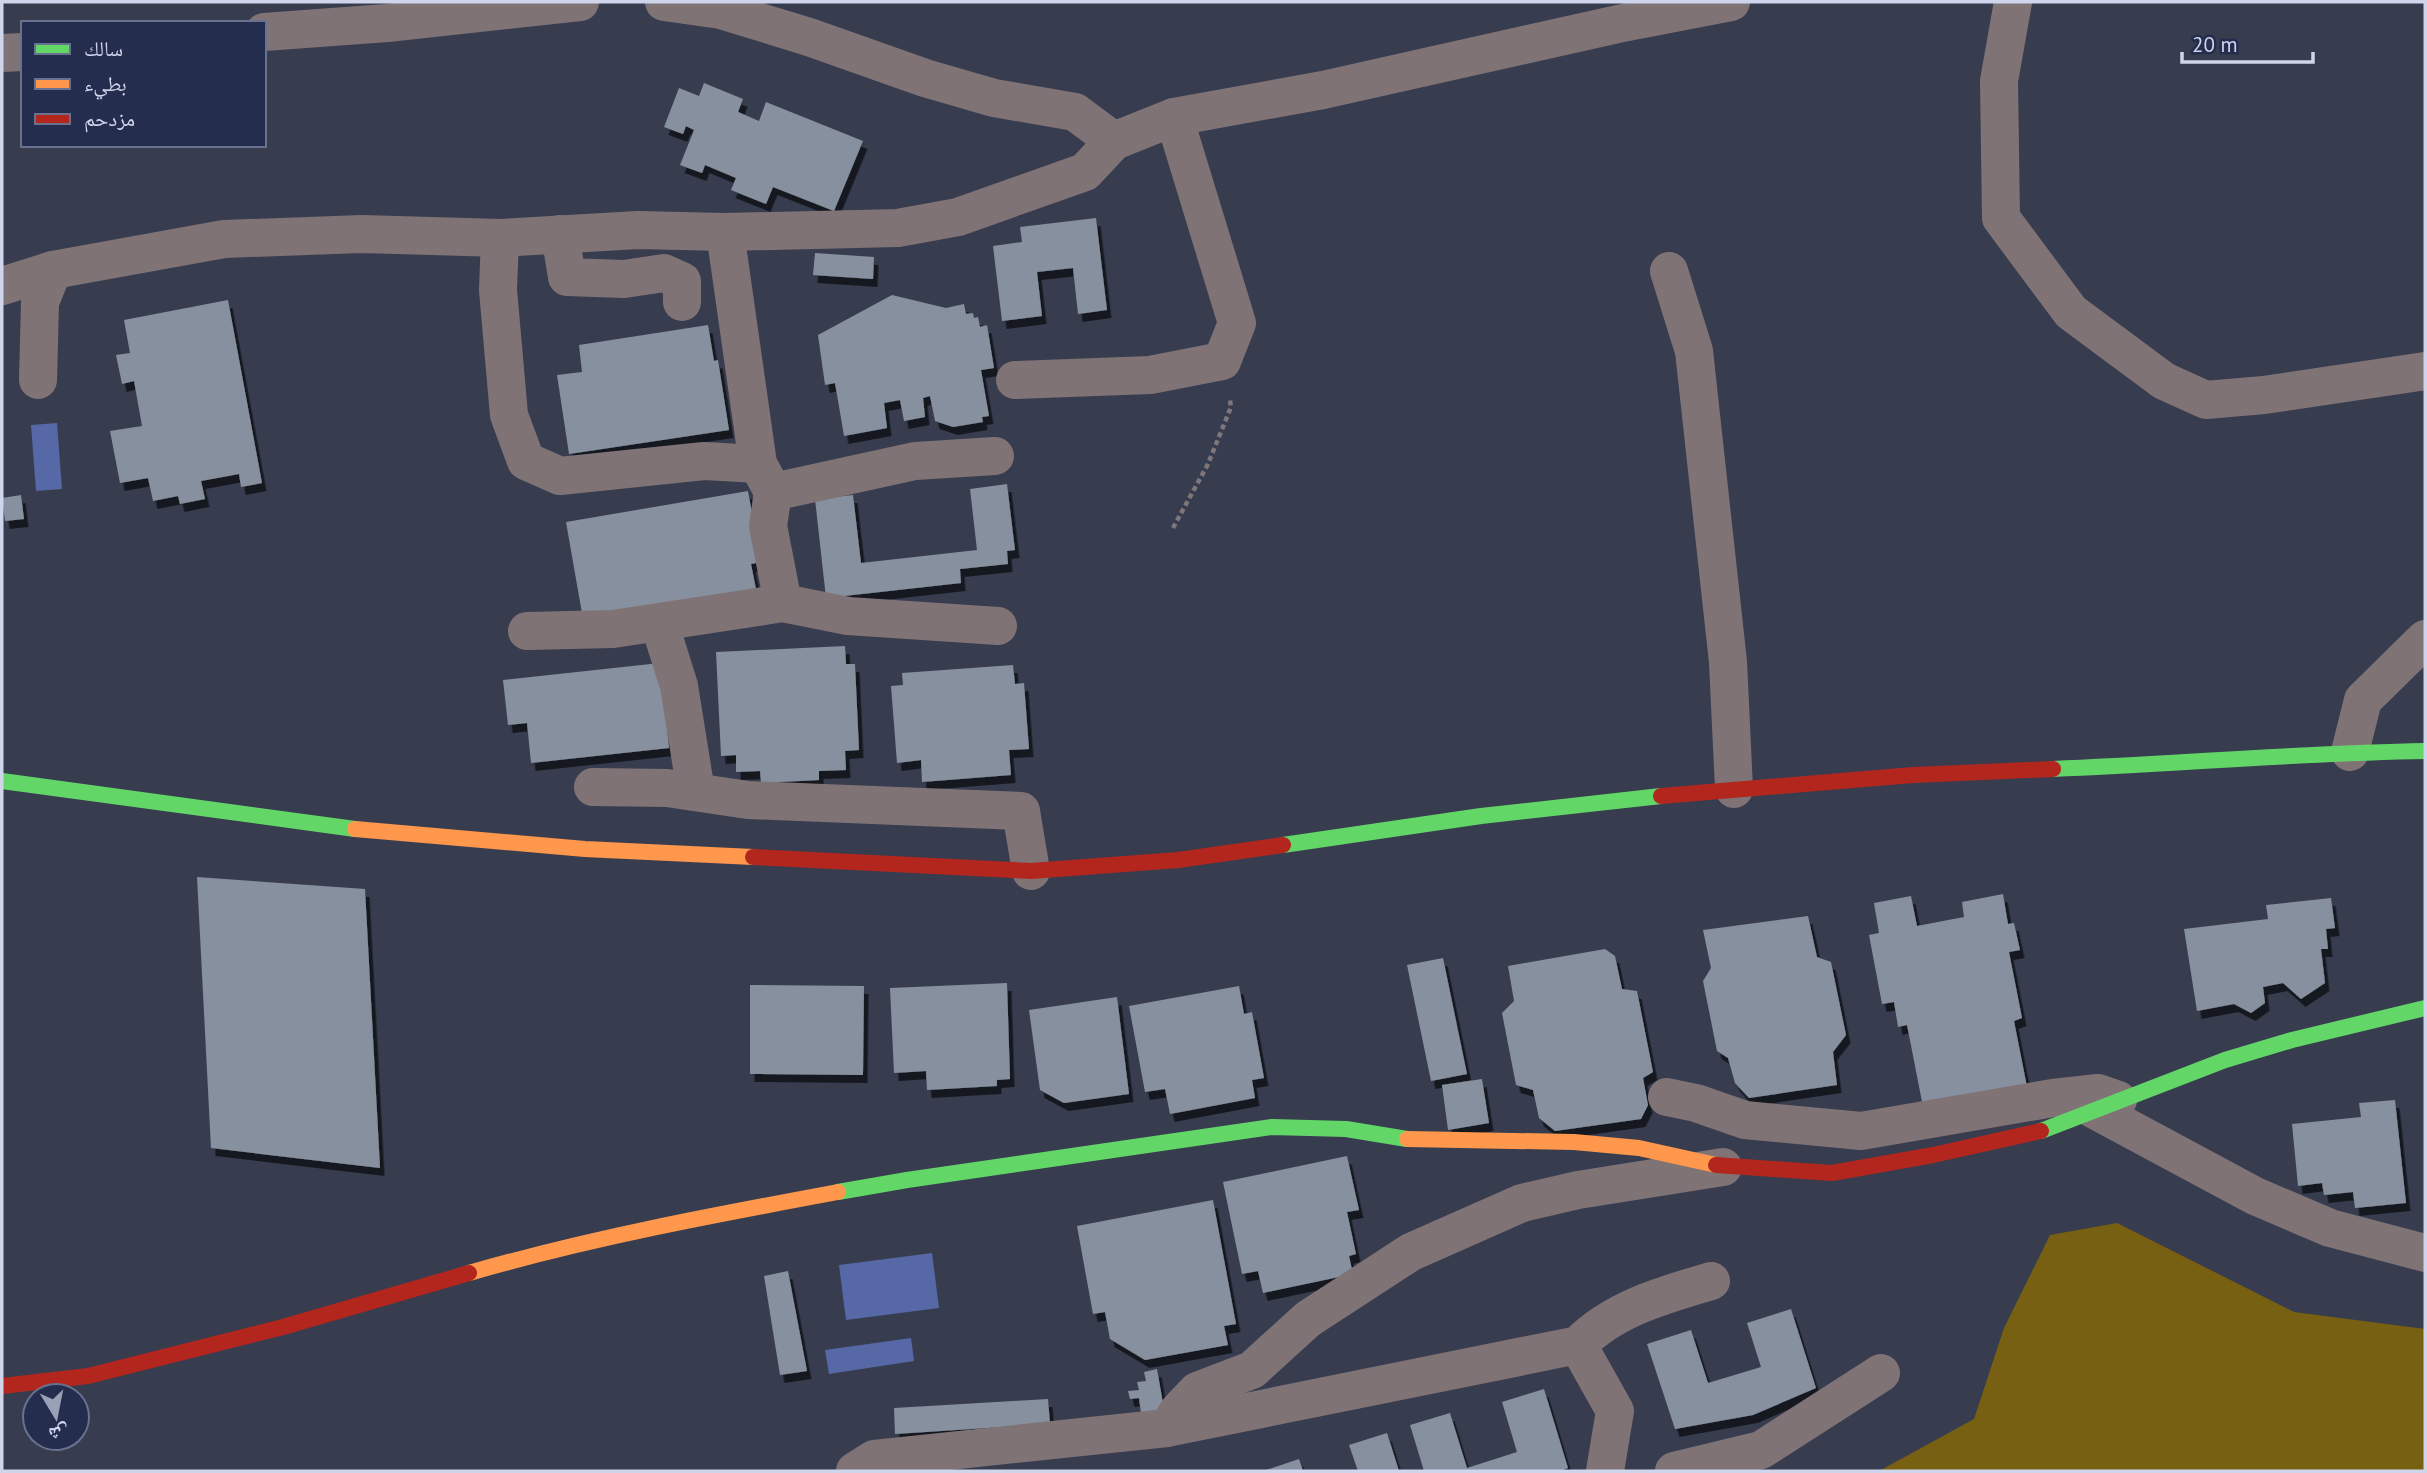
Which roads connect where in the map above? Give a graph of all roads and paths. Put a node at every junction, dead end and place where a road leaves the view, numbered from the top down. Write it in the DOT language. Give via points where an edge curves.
graph roads {
  1 [pos="580,2"];
  2 [pos="664,2"];
  3 [pos="1731,2"];
  4 [pos="2013,2"];
  5 [pos="266,32"];
  6 [pos="21,52"];
  7 [pos="2,53"];
  8 [pos="1174,117"];
  9 [pos="1114,141"];
  10 [pos="724,232"];
  11 [pos="561,234"];
  12 [pos="500,238"];
  13 [pos="53,270"];
  14 [pos="1669,271"];
  15 [pos="2,286"];
  16 [pos="682,302"];
  17 [pos="1222,361"];
  18 [pos="2425,371"];
  19 [pos="38,380"];
  20 [pos="1015,380"];
  21 [pos="995,456"];
  22 [pos="765,478"];
  23 [pos="1173,528"];
  24 [pos="782,603"];
  25 [pos="998,625"];
  26 [pos="527,631"];
  27 [pos="663,635"];
  28 [pos="2425,639"];
  29 [pos="2425,751"];
  30 [pos="2350,752"];
  31 [pos="2,780"];
  32 [pos="593,788"];
  33 [pos="1734,789"];
  34 [pos="696,792"];
  35 [pos="1031,871"];
  36 [pos="2425,1008"];
  37 [pos="1667,1097"];
  38 [pos="2105,1105"];
  39 [pos="1724,1167"];
  40 [pos="2425,1253"];
  41 [pos="1711,1281"];
  42 [pos="1578,1345"];
  43 [pos="1881,1373"];
  44 [pos="2,1386"];
  45 [pos="1167,1428"];
  46 [pos="855,1471"];
  47 [pos="1605,1471"];
  48 [pos="1674,1471"];
  1 -- 5 [label="street"];
  2 -- 9 [label="street" via="721,10 994,98 1075,112"];
  3 -- 8 [label="street" via="1323,90"];
  4 -- 18 [label="street" via="1999,81 2001,218 2071,312 2164,381 2207,400"];
  6 -- 7 [label="street"];
  8 -- 9 [label="street"];
  8 -- 17 [label="street" via="1237,323"];
  9 -- 10 [label="street" via="1085,172 958,216 898,228"];
  10 -- 11 [label="street"];
  10 -- 22 [label="street"];
  11 -- 12 [label="street"];
  11 -- 16 [label="street" via="567,277 624,279 664,273 682,281"];
  12 -- 13 [label="street" via="362,234 224,239"];
  12 -- 22 [label="street" via="498,290 509,415 526,461 560,476 704,461"];
  13 -- 15 [label="street"];
  13 -- 19 [label="street" via="40,302"];
  14 -- 33 [label="street" via="1694,351 1728,662"];
  17 -- 20 [label="street" via="1150,375"];
  17 -- 23 [label="path" via="1231,407 1208,464"];
  21 -- 22 [label="street"];
  22 -- 24 [label="street"];
  24 -- 25 [label="street" via="848,616"];
  24 -- 26 [label="street" via="613,629"];
  27 -- 34 [label="street" via="679,685"];
  28 -- 30 [label="street" via="2363,699"];
  29 -- 30 [label="street"];
  30 -- 33 [label="street"];
  31 -- 35 [label="street" via="358,829 545,846"];
  32 -- 34 [label="street"];
  33 -- 35 [label="street" via="1481,816 1178,860"];
  34 -- 35 [label="street" via="748,800 1021,811"];
  36 -- 38 [label="street" via="2225,1060"];
  37 -- 38 [label="street" via="1745,1120 1861,1131 2098,1093"];
  38 -- 39 [label="street" via="2041,1131 1832,1173"];
  38 -- 40 [label="street" via="2255,1196 2330,1228"];
  39 -- 44 [label="street" via="1639,1148 1574,1142 1414,1140 1346,1129 1272,1127 907,1180 723,1213 509,1262 88,1376"];
  39 -- 45 [label="street" via="1522,1203 1411,1252 1308,1319 1252,1370 1197,1391"];
  41 -- 42 [label="street" via="1657,1297 1595,1327"];
  42 -- 45 [label="street"];
  42 -- 47 [label="street" via="1615,1411"];
  43 -- 48 [label="street" via="1761,1450"];
  45 -- 46 [label="street" via="874,1459"];
}
